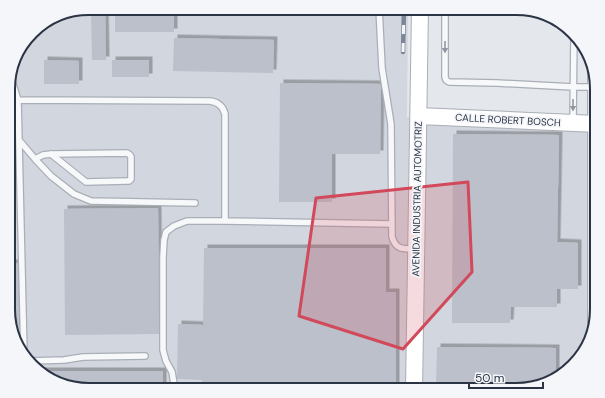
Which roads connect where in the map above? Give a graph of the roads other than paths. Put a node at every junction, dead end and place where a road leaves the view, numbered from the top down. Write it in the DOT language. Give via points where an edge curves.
graph roads {
  1 [pos="379,15"];
  2 [pos="420,15"];
  3 [pos="445,15"];
  4 [pos="574,43"];
  5 [pos="573,87"];
  6 [pos="590,87"];
  7 [pos="15,91"];
  8 [pos="18,100"];
  9 [pos="419,116"];
  10 [pos="573,124"];
  11 [pos="590,124"];
  12 [pos="18,126"];
  13 [pos="19,140"];
  14 [pos="51,154"];
  15 [pos="35,159"];
  16 [pos="194,203"];
  17 [pos="226,221"];
  18 [pos="391,224"];
  19 [pos="416,249"];
  20 [pos="24,343"];
  21 [pos="145,356"];
  22 [pos="37,361"];
  23 [pos="174,383"];
  24 [pos="414,383"];
  1 -- 18 [label="lane" via="382,68 391,124"];
  2 -- 9 [label="main road, AVENIDA INDUSTRIA AUTOMOTRIZ"];
  3 -- 5 [label="lane, one-way" via="445,77 449,82"];
  4 -- 5 [label="lane"];
  5 -- 6 [label="lane"];
  5 -- 10 [label="lane, one-way"];
  7 -- 8 [label="lane"];
  8 -- 12 [label="lane"];
  8 -- 17 [label="lane" via="216,102 224,109 225,114"];
  9 -- 10 [label="main road, CALLE ROBERT BOSCH"];
  9 -- 19 [label="main road, AVENIDA INDUSTRIA AUTOMOTRIZ"];
  10 -- 11 [label="main road, CALLE ROBERT BOSCH"];
  12 -- 13 [label="lane"];
  13 -- 15 [label="lane"];
  13 -- 20 [label="lane"];
  14 -- 14 [label="lane" via="129,153 131,179 86,182"];
  14 -- 15 [label="lane"];
  15 -- 16 [label="lane" via="74,194 91,201"];
  17 -- 18 [label="lane"];
  17 -- 23 [label="lane" via="187,221 166,232 163,257 163,350"];
  18 -- 19 [label="lane" via="392,237 396,245 402,249"];
  19 -- 24 [label="main road, AVENIDA INDUSTRIA AUTOMOTRIZ"];
  21 -- 22 [label="lane"];
}
